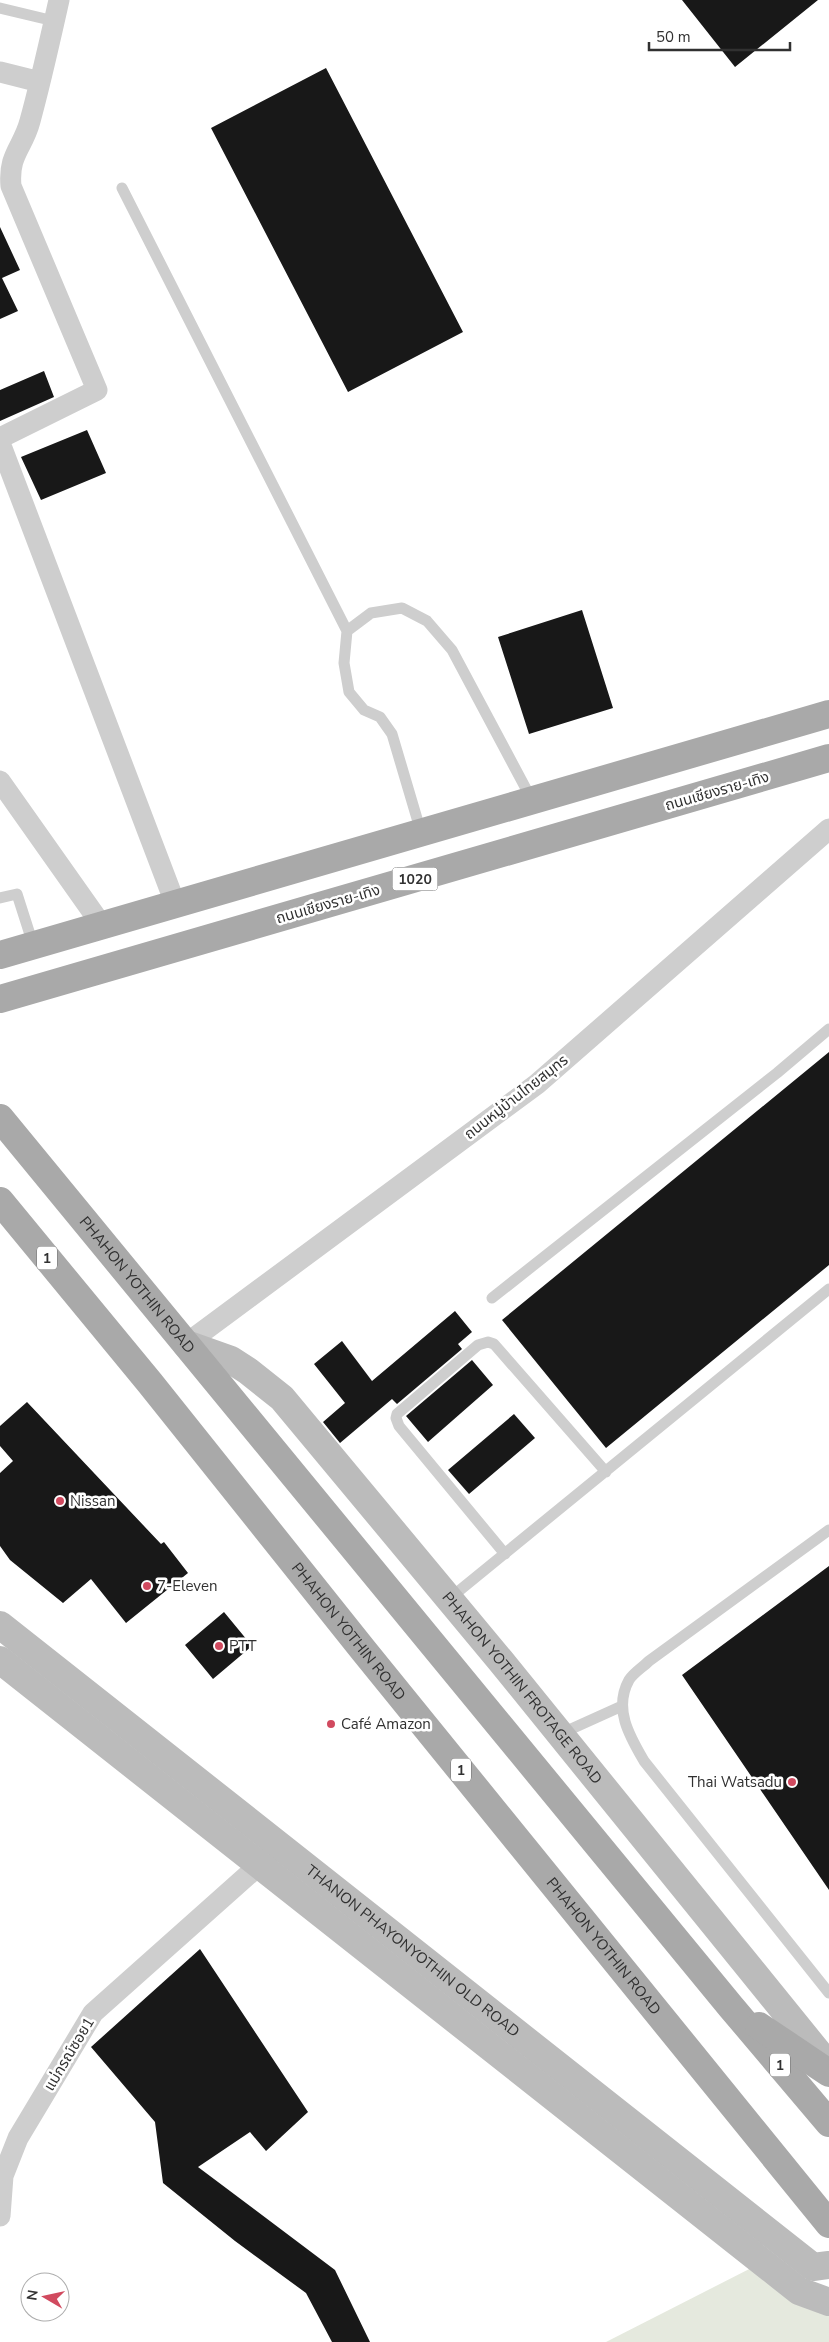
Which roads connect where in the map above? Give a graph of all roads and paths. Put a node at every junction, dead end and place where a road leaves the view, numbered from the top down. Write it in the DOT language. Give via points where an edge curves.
graph roads {
  1 [pos="59,0"];
  2 [pos="0,8"];
  3 [pos="54,22"];
  4 [pos="0,72"];
  5 [pos="40,82"];
  6 [pos="122,188"];
  7 [pos="0,438"];
  8 [pos="0,443"];
  9 [pos="347,631"];
  10 [pos="829,714"];
  11 [pos="829,758"];
  12 [pos="0,781"];
  13 [pos="532,800"];
  14 [pos="829,828"];
  15 [pos="421,832"];
  16 [pos="0,898"];
  17 [pos="175,903"];
  18 [pos="101,924"];
  19 [pos="33,944"];
  20 [pos="0,955"];
  21 [pos="30,991"];
  22 [pos="0,999"];
  23 [pos="0,1009"];
  24 [pos="829,1030"];
  25 [pos="0,1118"];
  26 [pos="0,1201"];
  27 [pos="829,1289"];
  28 [pos="492,1298"];
  29 [pos="186,1344"];
  30 [pos="606,1472"];
  31 [pos="829,1530"];
  32 [pos="505,1554"];
  33 [pos="449,1599"];
  34 [pos="0,1625"];
  35 [pos="0,1660"];
  36 [pos="622,1706"];
  37 [pos="560,1734"];
  38 [pos="277,1844"];
  39 [pos="258,1866"];
  40 [pos="829,1993"];
  41 [pos="731,2007"];
  42 [pos="829,2066"];
  43 [pos="829,2073"];
  44 [pos="829,2123"];
  45 [pos="4,2163"];
  46 [pos="0,2216"];
  47 [pos="829,2224"];
  48 [pos="829,2265"];
  49 [pos="829,2302"];
  1 -- 3 [label="street"];
  2 -- 3 [label="lane"];
  3 -- 5 [label="street"];
  4 -- 5 [label="street"];
  5 -- 7 [label="street" via="28,128 9,170 11,186 97,390"];
  6 -- 9 [label="lane"];
  8 -- 17 [label="street"];
  9 -- 13 [label="lane" via="371,613 402,608 427,621 452,650"];
  9 -- 15 [label="lane" via="344,663 349,692 364,710 380,717 392,734"];
  10 -- 13 [label="main road"];
  11 -- 21 [label="main road, ถนนเชียงราย-เทิง / 1020"];
  12 -- 18 [label="street"];
  13 -- 15 [label="main road"];
  14 -- 29 [label="street, ถนนหมู่บ้านไทยสมุทร" via="537,1084"];
  15 -- 17 [label="main road"];
  16 -- 19 [label="lane" via="17,894"];
  17 -- 18 [label="main road"];
  18 -- 19 [label="main road"];
  19 -- 20 [label="main road"];
  21 -- 22 [label="main road, ถนนเชียงราย-เทิง / 1020"];
  21 -- 23 [label="main road"];
  24 -- 28 [label="lane"];
  25 -- 29 [label="main road, PHAHON YOTHIN ROAD / 1"];
  26 -- 47 [label="main road, PHAHON YOTHIN ROAD / 1"];
  27 -- 30 [label="lane"];
  29 -- 33 [label="main road, PHAHON YOTHIN FROTAGE ROAD / 1" via="231,1360 282,1398"];
  29 -- 41 [label="main road, PHAHON YOTHIN ROAD / 1"];
  30 -- 32 [label="lane"];
  30 -- 32 [label="lane" via="494,1344 478,1344 396,1418 399,1426"];
  31 -- 36 [label="lane" via="649,1661 630,1680"];
  32 -- 33 [label="lane"];
  33 -- 37 [label="main road, PHAHON YOTHIN FROTAGE ROAD / 1"];
  34 -- 38 [label="main road, THANON PHAYONYOTHIN OLD ROAD"];
  35 -- 39 [label="main road, THANON PHAYONYOTHIN OLD ROAD"];
  36 -- 37 [label="lane"];
  36 -- 40 [label="lane" via="627,1732 644,1761"];
  37 -- 42 [label="main road, PHAHON YOTHIN FROTAGE ROAD / 1"];
  38 -- 39 [label="street, แม่กรณ์ซอย1"];
  38 -- 48 [label="main road, THANON PHAYONYOTHIN OLD ROAD" via="813,2267"];
  39 -- 45 [label="street, แม่กรณ์ซอย1" via="93,2013"];
  39 -- 49 [label="main road, THANON PHAYONYOTHIN OLD ROAD" via="799,2291"];
  41 -- 43 [label="main road"];
  41 -- 44 [label="main road, PHAHON YOTHIN ROAD / 1"];
  45 -- 46 [label="street, แม่กรณ์ซอย1"];
}
